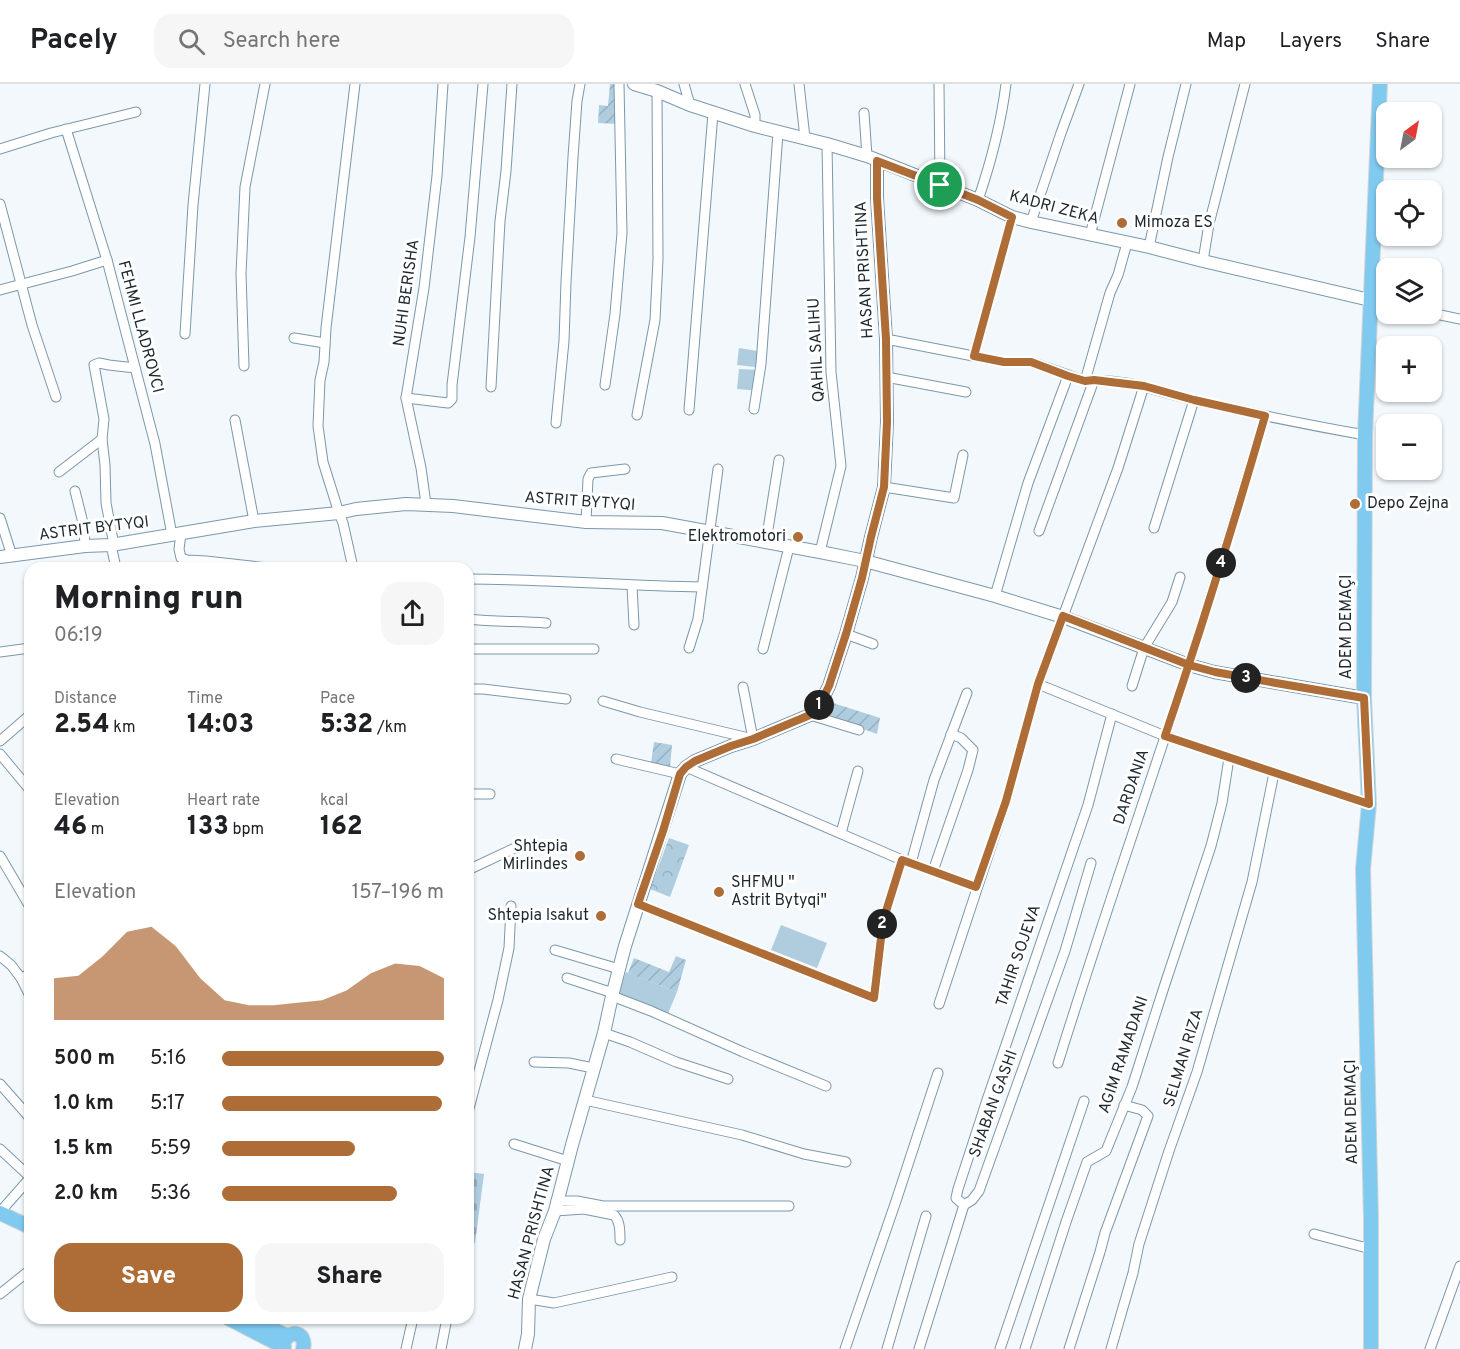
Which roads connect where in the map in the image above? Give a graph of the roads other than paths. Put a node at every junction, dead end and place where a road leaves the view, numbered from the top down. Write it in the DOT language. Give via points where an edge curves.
graph roads {
  1 [pos="205,84"];
  2 [pos="265,84"];
  3 [pos="355,84"];
  4 [pos="443,84"];
  5 [pos="483,84"];
  6 [pos="512,84"];
  7 [pos="580,84"];
  8 [pos="619,84"];
  9 [pos="634,84"];
  10 [pos="684,84"];
  11 [pos="745,84"];
  12 [pos="799,84"];
  13 [pos="939,84"];
  14 [pos="1006,84"];
  15 [pos="1079,84"];
  16 [pos="1130,84"];
  17 [pos="1186,84"];
  18 [pos="1245,84"];
  19 [pos="1380,84"];
  20 [pos="657,91"];
  21 [pos="690,105"];
  22 [pos="136,112"];
  23 [pos="713,112"];
  24 [pos="864,113"];
  25 [pos="755,126"];
  26 [pos="66,129"];
  27 [pos="778,133"];
  28 [pos="805,138"];
  29 [pos="827,144"];
  30 [pos="0,149"];
  31 [pos="872,159"];
  32 [pos="940,185"];
  33 [pos="978,200"];
  34 [pos="0,204"];
  35 [pos="1012,217"];
  36 [pos="1031,222"];
  37 [pos="1090,235"];
  38 [pos="1127,243"];
  39 [pos="1149,247"];
  40 [pos="107,260"];
  41 [pos="1203,261"];
  42 [pos="21,285"];
  43 [pos="0,290"];
  44 [pos="1370,300"];
  45 [pos="1376,301"];
  46 [pos="1442,315"];
  47 [pos="1460,319"];
  48 [pos="185,334"];
  49 [pos="294,338"];
  50 [pos="886,339"];
  51 [pos="325,343"];
  52 [pos="974,356"];
  53 [pos="244,366"];
  54 [pos="135,368"];
  55 [pos="1068,376"];
  56 [pos="886,377"];
  57 [pos="1090,381"];
  58 [pos="605,385"];
  59 [pos="1144,386"];
  60 [pos="491,387"];
  61 [pos="966,392"];
  62 [pos="56,397"];
  63 [pos="406,398"];
  64 [pos="1194,400"];
  65 [pos="689,410"];
  66 [pos="754,410"];
  67 [pos="638,415"];
  68 [pos="1265,416"];
  69 [pos="235,420"];
  70 [pos="556,423"];
  71 [pos="1365,435"];
  72 [pos="102,439"];
  73 [pos="963,455"];
  74 [pos="779,460"];
  75 [pos="625,469"];
  76 [pos="718,469"];
  77 [pos="59,472"];
  78 [pos="884,487"];
  79 [pos="75,491"];
  80 [pos="426,504"];
  81 [pos="339,513"];
  82 [pos="0,518"];
  83 [pos="254,521"];
  84 [pos="586,522"];
  85 [pos="1155,528"];
  86 [pos="709,531"];
  87 [pos="1039,531"];
  88 [pos="177,535"];
  89 [pos="766,542"];
  90 [pos="112,545"];
  91 [pos="85,546"];
  92 [pos="789,547"];
  93 [pos="820,552"];
  94 [pos="6,557"];
  95 [pos="865,561"];
  96 [pos="115,562"];
  97 [pos="215,562"];
  98 [pos="352,562"];
  99 [pos="1180,577"];
  100 [pos="474,579"];
  101 [pos="632,586"];
  102 [pos="702,588"];
  103 [pos="995,596"];
  104 [pos="1063,616"];
  105 [pos="474,620"];
  106 [pos="546,623"];
  107 [pos="634,625"];
  108 [pos="846,634"];
  109 [pos="873,644"];
  110 [pos="689,648"];
  111 [pos="1144,648"];
  112 [pos="24,649"];
  113 [pos="474,649"];
  114 [pos="594,649"];
  115 [pos="763,649"];
  116 [pos="0,652"];
  117 [pos="1189,665"];
  118 [pos="1038,684"];
  119 [pos="1132,686"];
  120 [pos="743,687"];
  121 [pos="474,689"];
  122 [pos="966,693"];
  123 [pos="1364,698"];
  124 [pos="566,699"];
  125 [pos="603,701"];
  126 [pos="1112,714"];
  127 [pos="810,715"];
  128 [pos="24,720"];
  129 [pos="859,730"];
  130 [pos="951,734"];
  131 [pos="1165,736"];
  132 [pos="753,739"];
  133 [pos="0,741"];
  134 [pos="0,754"];
  135 [pos="1229,758"];
  136 [pos="616,759"];
  137 [pos="683,770"];
  138 [pos="858,771"];
  139 [pos="1274,773"];
  140 [pos="24,783"];
  141 [pos="474,794"];
  142 [pos="490,794"];
  143 [pos="1369,804"];
  144 [pos="841,833"];
  145 [pos="517,847"];
  146 [pos="0,856"];
  147 [pos="906,862"];
  148 [pos="1091,863"];
  149 [pos="474,867"];
  150 [pos="933,871"];
  151 [pos="976,887"];
  152 [pos="24,897"];
  153 [pos="638,904"];
  154 [pos="511,906"];
  155 [pos="555,950"];
  156 [pos="0,956"];
  157 [pos="618,969"];
  158 [pos="24,975"];
  159 [pos="567,978"];
  160 [pos="612,995"];
  161 [pos="939,1004"];
  162 [pos="604,1033"];
  163 [pos="534,1062"];
  164 [pos="1058,1063"];
  165 [pos="593,1068"];
  166 [pos="938,1073"];
  167 [pos="728,1079"];
  168 [pos="0,1084"];
  169 [pos="826,1086"];
  170 [pos="474,1090"];
  171 [pos="585,1100"];
  172 [pos="1084,1101"];
  173 [pos="1124,1105"];
  174 [pos="24,1111"];
  175 [pos="514,1144"];
  176 [pos="0,1149"];
  177 [pos="568,1161"];
  178 [pos="846,1162"];
  179 [pos="24,1172"];
  180 [pos="24,1185"];
  181 [pos="964,1205"];
  182 [pos="556,1206"];
  183 [pos="789,1206"];
  184 [pos="0,1212"];
  185 [pos="926,1216"];
  186 [pos="24,1221"];
  187 [pos="1314,1233"];
  188 [pos="620,1239"];
  189 [pos="1371,1249"];
  190 [pos="1460,1266"];
  191 [pos="24,1275"];
  192 [pos="672,1277"];
  193 [pos="0,1294"];
  194 [pos="529,1299"];
  195 [pos="241,1324"];
  196 [pos="255,1324"];
  197 [pos="412,1324"];
  198 [pos="446,1324"];
  199 [pos="286,1344"];
  200 [pos="303,1346"];
  201 [pos="318,1349"];
  202 [pos="406,1349"];
  203 [pos="441,1349"];
  204 [pos="525,1349"];
  205 [pos="845,1349"];
  206 [pos="887,1349"];
  207 [pos="919,1349"];
  208 [pos="1000,1349"];
  209 [pos="1025,1349"];
  210 [pos="1069,1349"];
  211 [pos="1111,1349"];
  212 [pos="1371,1349"];
  213 [pos="1430,1349"];
  1 -- 48 [label="street" via="192,206"];
  2 -- 53 [label="street" via="245,188"];
  3 -- 51 [label="street"];
  4 -- 63 [label="street, NUHI BERISHA" via="424,288"];
  5 -- 63 [label="street" via="452,399 448,403"];
  6 -- 60 [label="street"];
  7 -- 70 [label="street"];
  8 -- 58 [label="street" via="622,233"];
  9 -- 20 [label="street, KADRI ZEKA"];
  10 -- 21 [label="street"];
  11 -- 25 [label="street"];
  12 -- 28 [label="street"];
  13 -- 32 [label="street"];
  14 -- 33 [label="street" via="1002,119"];
  15 -- 36 [label="street"];
  16 -- 37 [label="street"];
  17 -- 39 [label="street"];
  18 -- 41 [label="street"];
  19 -- 44 [label="main road, ADEM DEMAÇI"];
  20 -- 21 [label="street, KADRI ZEKA"];
  20 -- 67 [label="street" via="655,320"];
  21 -- 23 [label="street, KADRI ZEKA"];
  22 -- 26 [label="street"];
  23 -- 25 [label="street, KADRI ZEKA"];
  23 -- 65 [label="street"];
  24 -- 31 [label="street"];
  25 -- 27 [label="street, KADRI ZEKA"];
  26 -- 30 [label="street"];
  26 -- 40 [label="street, FEHMI LLADROVCI"];
  27 -- 28 [label="street, KADRI ZEKA"];
  27 -- 66 [label="street" via="761,364"];
  28 -- 29 [label="street, KADRI ZEKA"];
  29 -- 31 [label="street, KADRI ZEKA"];
  29 -- 93 [label="street, QAHIL SALIHU" via="831,372 841,466"];
  31 -- 32 [label="street, KADRI ZEKA"];
  31 -- 50 [label="street, HASAN PRISHTINA"];
  32 -- 33 [label="street, KADRI ZEKA"];
  33 -- 35 [label="street, KADRI ZEKA"];
  34 -- 42 [label="street"];
  35 -- 36 [label="street, KADRI ZEKA"];
  35 -- 52 [label="street"];
  36 -- 37 [label="street, KADRI ZEKA"];
  37 -- 38 [label="street, KADRI ZEKA"];
  38 -- 39 [label="street, KADRI ZEKA"];
  38 -- 57 [label="street" via="1110,293"];
  39 -- 41 [label="street, KADRI ZEKA"];
  40 -- 42 [label="street"];
  40 -- 54 [label="street, FEHMI LLADROVCI"];
  41 -- 44 [label="street, KADRI ZEKA"];
  42 -- 43 [label="street"];
  42 -- 62 [label="street"];
  44 -- 45 [label="street"];
  44 -- 71 [label="main road, ADEM DEMAÇI"];
  46 -- 47 [label="street"];
  49 -- 51 [label="street"];
  50 -- 52 [label="street"];
  50 -- 56 [label="street, HASAN PRISHTINA"];
  51 -- 81 [label="street" via="318,426 323,462"];
  52 -- 55 [label="street" via="1031,362"];
  54 -- 72 [label="street" via="94,365 104,419"];
  54 -- 88 [label="street, FEHMI LLADROVCI"];
  55 -- 57 [label="street"];
  55 -- 103 [label="street" via="1028,483"];
  56 -- 61 [label="street"];
  56 -- 78 [label="street, HASAN PRISHTINA"];
  57 -- 59 [label="street"];
  57 -- 87 [label="street"];
  59 -- 64 [label="street"];
  59 -- 104 [label="street"];
  63 -- 80 [label="street, NUHI BERISHA"];
  64 -- 68 [label="street"];
  64 -- 85 [label="street"];
  68 -- 71 [label="street"];
  68 -- 117 [label="street, DARDANIA"];
  69 -- 83 [label="street"];
  71 -- 123 [label="main road, ADEM DEMAÇI"];
  72 -- 77 [label="street"];
  72 -- 90 [label="street"];
  73 -- 78 [label="street" via="954,498"];
  74 -- 89 [label="street"];
  75 -- 84 [label="street" via="591,473"];
  76 -- 86 [label="street"];
  78 -- 95 [label="street, HASAN PRISHTINA"];
  79 -- 91 [label="street"];
  80 -- 81 [label="street, ASTRIT BYTYQI"];
  80 -- 84 [label="street, ASTRIT BYTYQI"];
  81 -- 83 [label="street, ASTRIT BYTYQI"];
  81 -- 98 [label="street"];
  82 -- 94 [label="street"];
  83 -- 88 [label="street, ASTRIT BYTYQI"];
  84 -- 86 [label="street, ASTRIT BYTYQI" via="662,524"];
  86 -- 89 [label="street, ASTRIT BYTYQI"];
  86 -- 102 [label="street"];
  88 -- 90 [label="street, ASTRIT BYTYQI"];
  88 -- 97 [label="street, FEHMI LLADROVCI" via="181,558"];
  89 -- 92 [label="street, ASTRIT BYTYQI"];
  90 -- 91 [label="street, ASTRIT BYTYQI"];
  90 -- 96 [label="street"];
  91 -- 94 [label="street, ASTRIT BYTYQI"];
  92 -- 93 [label="street, ASTRIT BYTYQI"];
  92 -- 115 [label="street"];
  93 -- 95 [label="street, ASTRIT BYTYQI"];
  95 -- 103 [label="street, ASTRIT BYTYQI"];
  95 -- 108 [label="street, HASAN PRISHTINA"];
  99 -- 111 [label="street" via="1172,602"];
  100 -- 101 [label="street"];
  101 -- 102 [label="street"];
  101 -- 107 [label="street"];
  102 -- 110 [label="street"];
  103 -- 104 [label="street, ASTRIT BYTYQI"];
  104 -- 111 [label="street, ASTRIT BYTYQI"];
  104 -- 118 [label="street"];
  105 -- 106 [label="street"];
  108 -- 109 [label="street"];
  108 -- 127 [label="street, HASAN PRISHTINA" via="829,686"];
  111 -- 117 [label="street, ASTRIT BYTYQI"];
  111 -- 119 [label="street"];
  112 -- 116 [label="street"];
  113 -- 114 [label="street"];
  117 -- 123 [label="street, ASTRIT BYTYQI"];
  117 -- 131 [label="street, DARDANIA"];
  118 -- 126 [label="street"];
  118 -- 151 [label="street" via="1006,801"];
  120 -- 132 [label="street"];
  121 -- 124 [label="street"];
  122 -- 130 [label="street"];
  123 -- 143 [label="main road, ADEM DEMAÇI"];
  125 -- 132 [label="street"];
  126 -- 131 [label="street"];
  126 -- 181 [label="street, TAHIR SOJEVA" via="1088,805 958,1189 956,1198"];
  127 -- 129 [label="street"];
  127 -- 132 [label="street"];
  128 -- 133 [label="street"];
  130 -- 147 [label="street"];
  130 -- 150 [label="street" via="973,750"];
  131 -- 135 [label="street"];
  131 -- 164 [label="street, DARDANIA"];
  132 -- 137 [label="street" via="713,753"];
  134 -- 140 [label="street"];
  135 -- 139 [label="street"];
  135 -- 173 [label="street, AGIM RAMADANI" via="1211,846"];
  136 -- 137 [label="street"];
  137 -- 144 [label="street"];
  137 -- 153 [label="street, HASAN PRISHTINA"];
  138 -- 144 [label="street"];
  139 -- 143 [label="street"];
  139 -- 211 [label="street, SELMAN RIZA" via="1252,882 1197,1072 1139,1244"];
  141 -- 142 [label="street"];
  143 -- 189 [label="main road, ADEM DEMAÇI" via="1363,869"];
  144 -- 147 [label="street"];
  145 -- 149 [label="street"];
  146 -- 152 [label="street"];
  147 -- 150 [label="street"];
  147 -- 153 [label="street" via="883,921 874,998"];
  148 -- 181 [label="street, SHABAN GASHI" via="1065,951 979,1191"];
  150 -- 151 [label="street"];
  151 -- 161 [label="street"];
  153 -- 157 [label="street, HASAN PRISHTINA"];
  154 -- 170 [label="street" via="509,948"];
  155 -- 157 [label="street"];
  156 -- 158 [label="street"];
  157 -- 160 [label="street, HASAN PRISHTINA"];
  159 -- 160 [label="street"];
  160 -- 162 [label="street, HASAN PRISHTINA"];
  160 -- 169 [label="street"];
  162 -- 165 [label="street, HASAN PRISHTINA"];
  162 -- 167 [label="street"];
  163 -- 165 [label="street"];
  165 -- 171 [label="street, HASAN PRISHTINA"];
  166 -- 205 [label="street"];
  168 -- 174 [label="street"];
  171 -- 177 [label="street, HASAN PRISHTINA"];
  171 -- 178 [label="street"];
  172 -- 208 [label="street"];
  173 -- 209 [label="street, AGIM RAMADANI" via="1106,1151 1087,1162"];
  173 -- 210 [label="street" via="1148,1116 1105,1233"];
  175 -- 177 [label="street, HASAN PRISHTINA"];
  176 -- 179 [label="street"];
  177 -- 182 [label="street, HASAN PRISHTINA"];
  180 -- 184 [label="street"];
  181 -- 207 [label="street, SHABAN GASHI"];
  182 -- 183 [label="street" via="577,1201 603,1206"];
  182 -- 188 [label="street" via="614,1215"];
  182 -- 194 [label="street, HASAN PRISHTINA"];
  184 -- 186 [label="main road"];
  185 -- 206 [label="street"];
  187 -- 189 [label="street"];
  189 -- 212 [label="main road, ADEM DEMAÇI"];
  190 -- 213 [label="street"];
  191 -- 193 [label="street"];
  192 -- 194 [label="street" via="554,1303"];
  194 -- 204 [label="street, HASAN PRISHTINA"];
  195 -- 199 [label="main road"];
  196 -- 199 [label="main road"];
  197 -- 202 [label="street"];
  198 -- 203 [label="street"];
  199 -- 200 [label="main road" via="291,1334 303,1340"];
  200 -- 201 [label="main road"];
}
